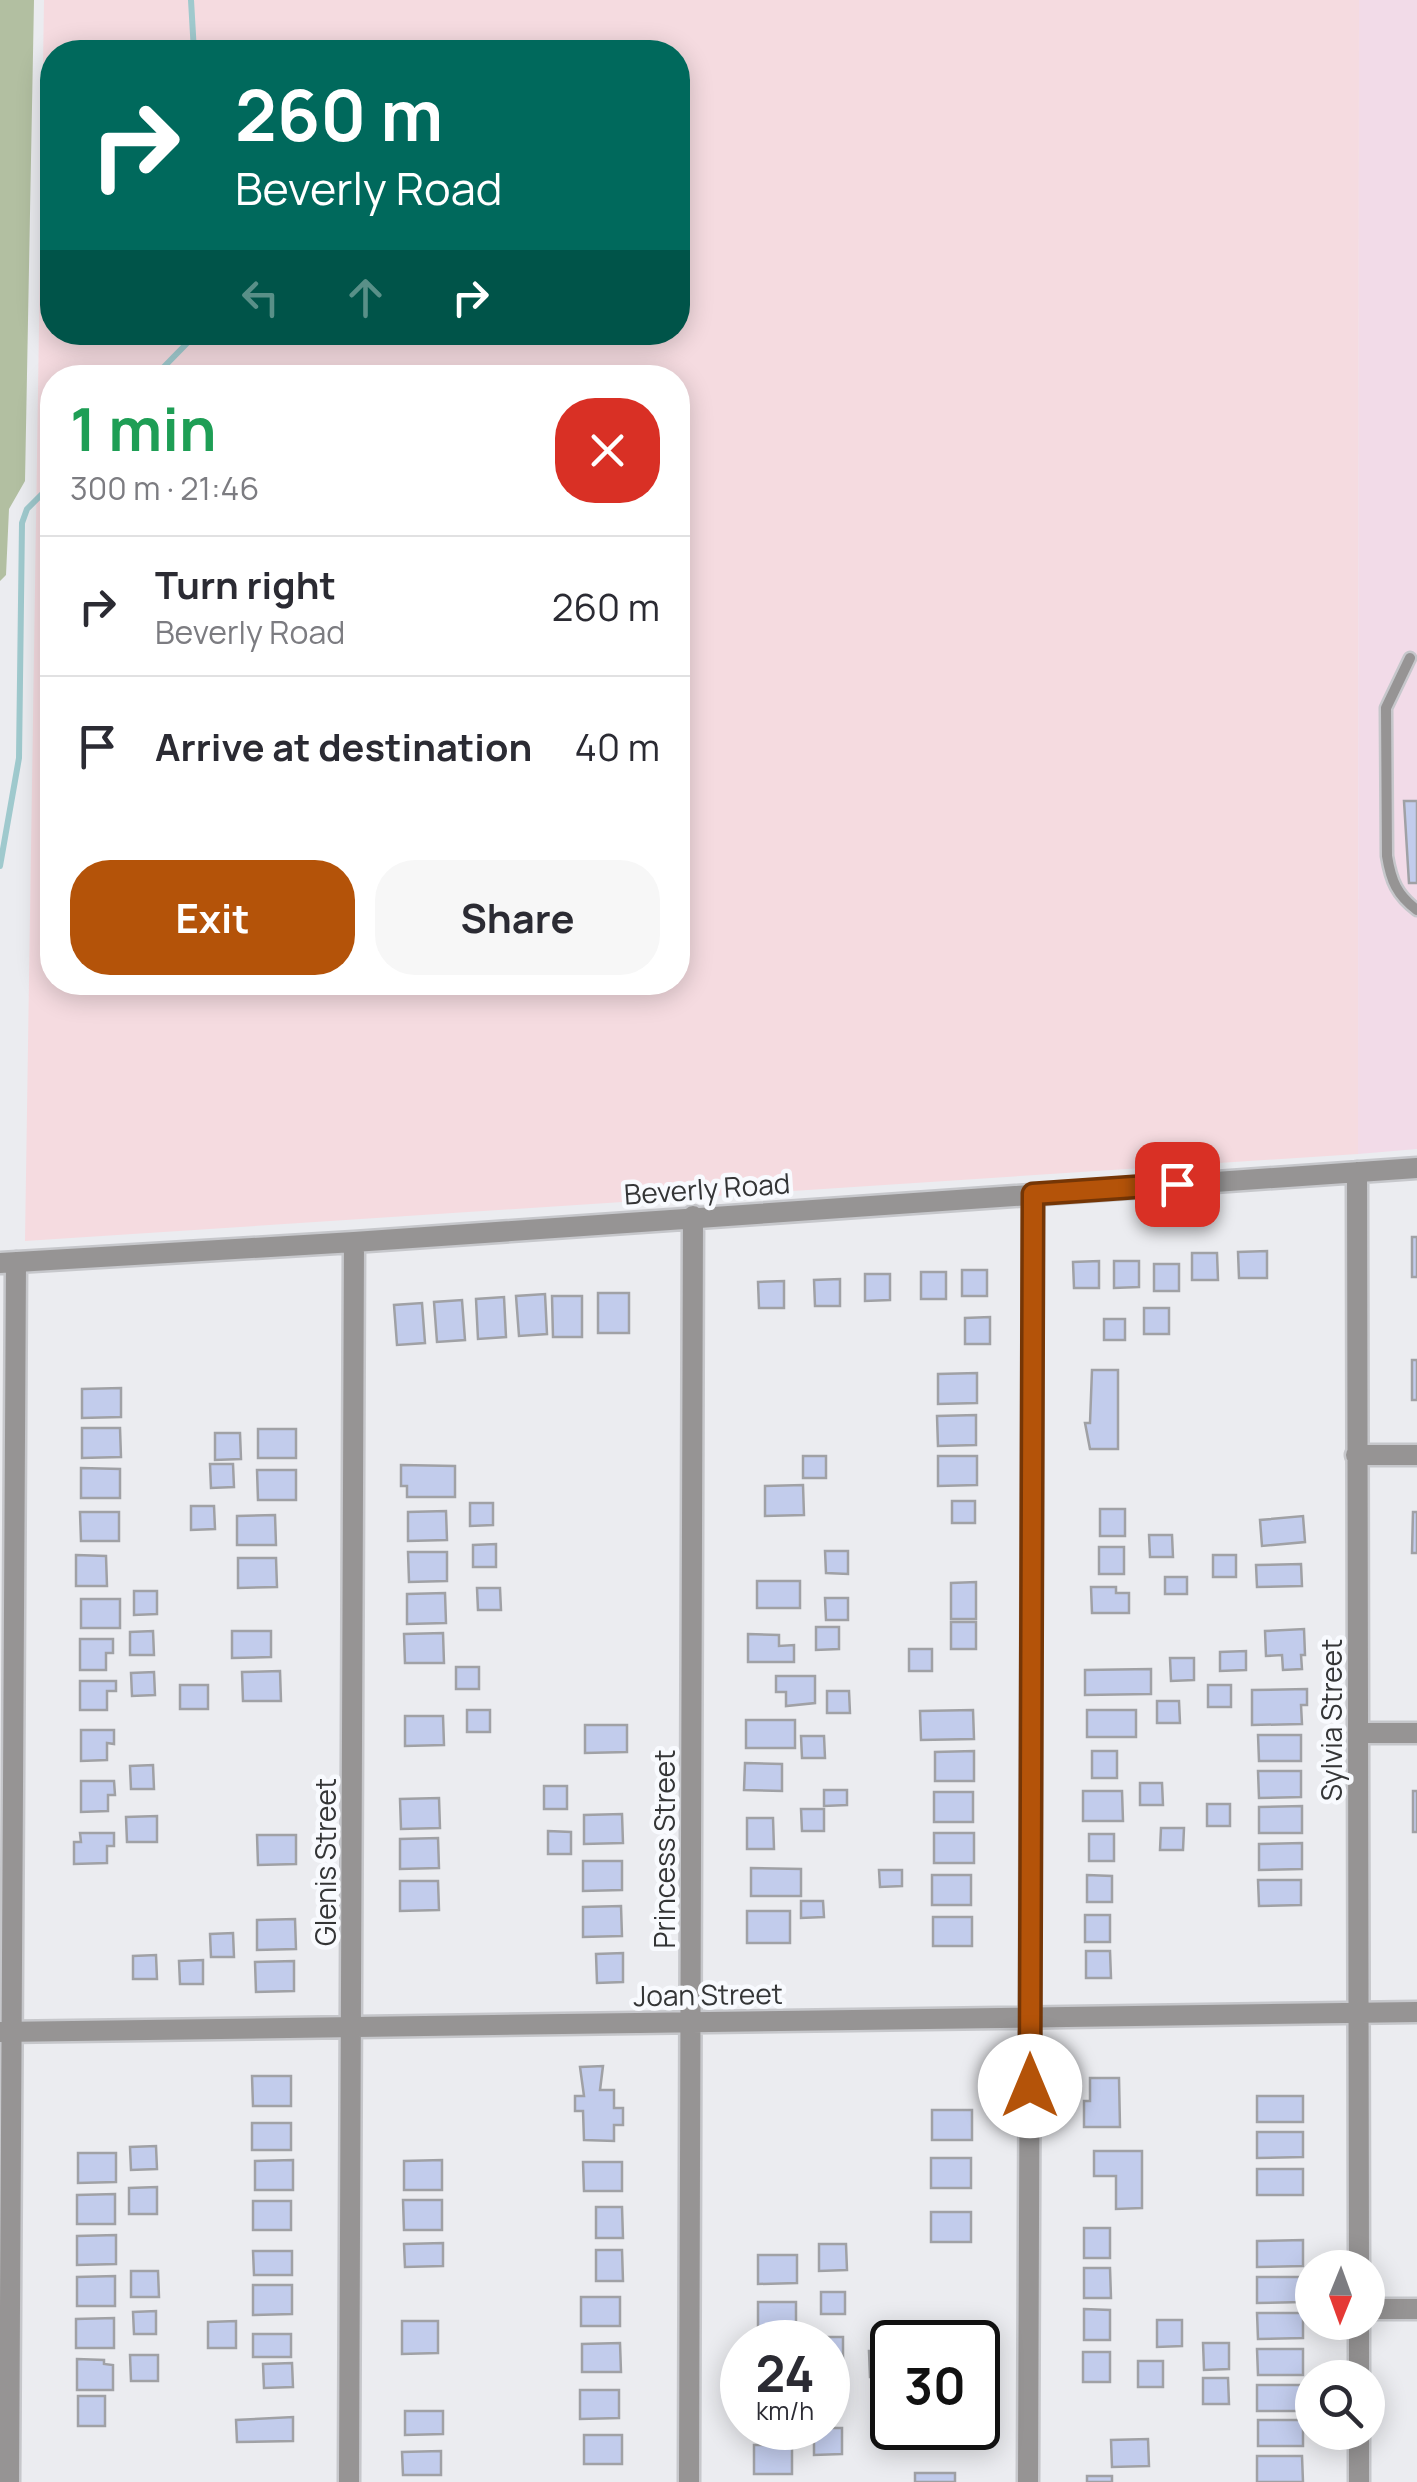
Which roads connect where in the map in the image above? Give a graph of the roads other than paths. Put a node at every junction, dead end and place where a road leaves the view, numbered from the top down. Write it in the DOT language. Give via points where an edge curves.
graph roads {
  1 [pos="1410,658"];
  2 [pos="1417,910"];
  3 [pos="1417,1168"];
  4 [pos="1358,1172"];
  5 [pos="1033,1194"];
  6 [pos="694,1216"];
  7 [pos="354,1242"];
  8 [pos="8,1262"];
  9 [pos="1356,1455"];
  10 [pos="1417,1455"];
  11 [pos="1360,1733"];
  12 [pos="1417,1733"];
  13 [pos="1417,2012"];
  14 [pos="1358,2013"];
  15 [pos="1030,2017"];
  16 [pos="691,2022"];
  17 [pos="352,2027"];
  18 [pos="6,2032"];
  19 [pos="1359,2250"];
  20 [pos="1385,2309"];
  21 [pos="1417,2309"];
  22 [pos="1359,2450"];
  23 [pos="9,2482"];
  24 [pos="349,2482"];
  25 [pos="689,2482"];
  26 [pos="1028,2482"];
  27 [pos="1360,2482"];
  1 -- 2 [label="lane" via="1386,708 1387,856 1401,898"];
  3 -- 4 [label="street, Beverly Road"];
  4 -- 5 [label="street, Beverly Road"];
  4 -- 9 [label="street, Sylvia Street"];
  5 -- 6 [label="street, Beverly Road"];
  5 -- 15 [label="street"];
  6 -- 7 [label="street, Beverly Road"];
  6 -- 16 [label="street, Princess Street"];
  7 -- 8 [label="street, Beverly Road"];
  7 -- 17 [label="street, Glenis Street"];
  8 -- 18 [label="street"];
  9 -- 10 [label="street"];
  9 -- 11 [label="street, Sylvia Street"];
  11 -- 12 [label="street"];
  11 -- 14 [label="street, Sylvia Street"];
  13 -- 14 [label="street, Joan Street"];
  14 -- 15 [label="street, Joan Street"];
  14 -- 19 [label="street, Sylvia Street"];
  15 -- 16 [label="street, Joan Street"];
  15 -- 26 [label="street"];
  16 -- 17 [label="street, Joan Street"];
  16 -- 25 [label="street, Princess Street"];
  17 -- 18 [label="street, Joan Street"];
  17 -- 24 [label="street, Glenis Street"];
  18 -- 23 [label="street"];
  20 -- 21 [label="street"];
  22 -- 27 [label="street"];
}
